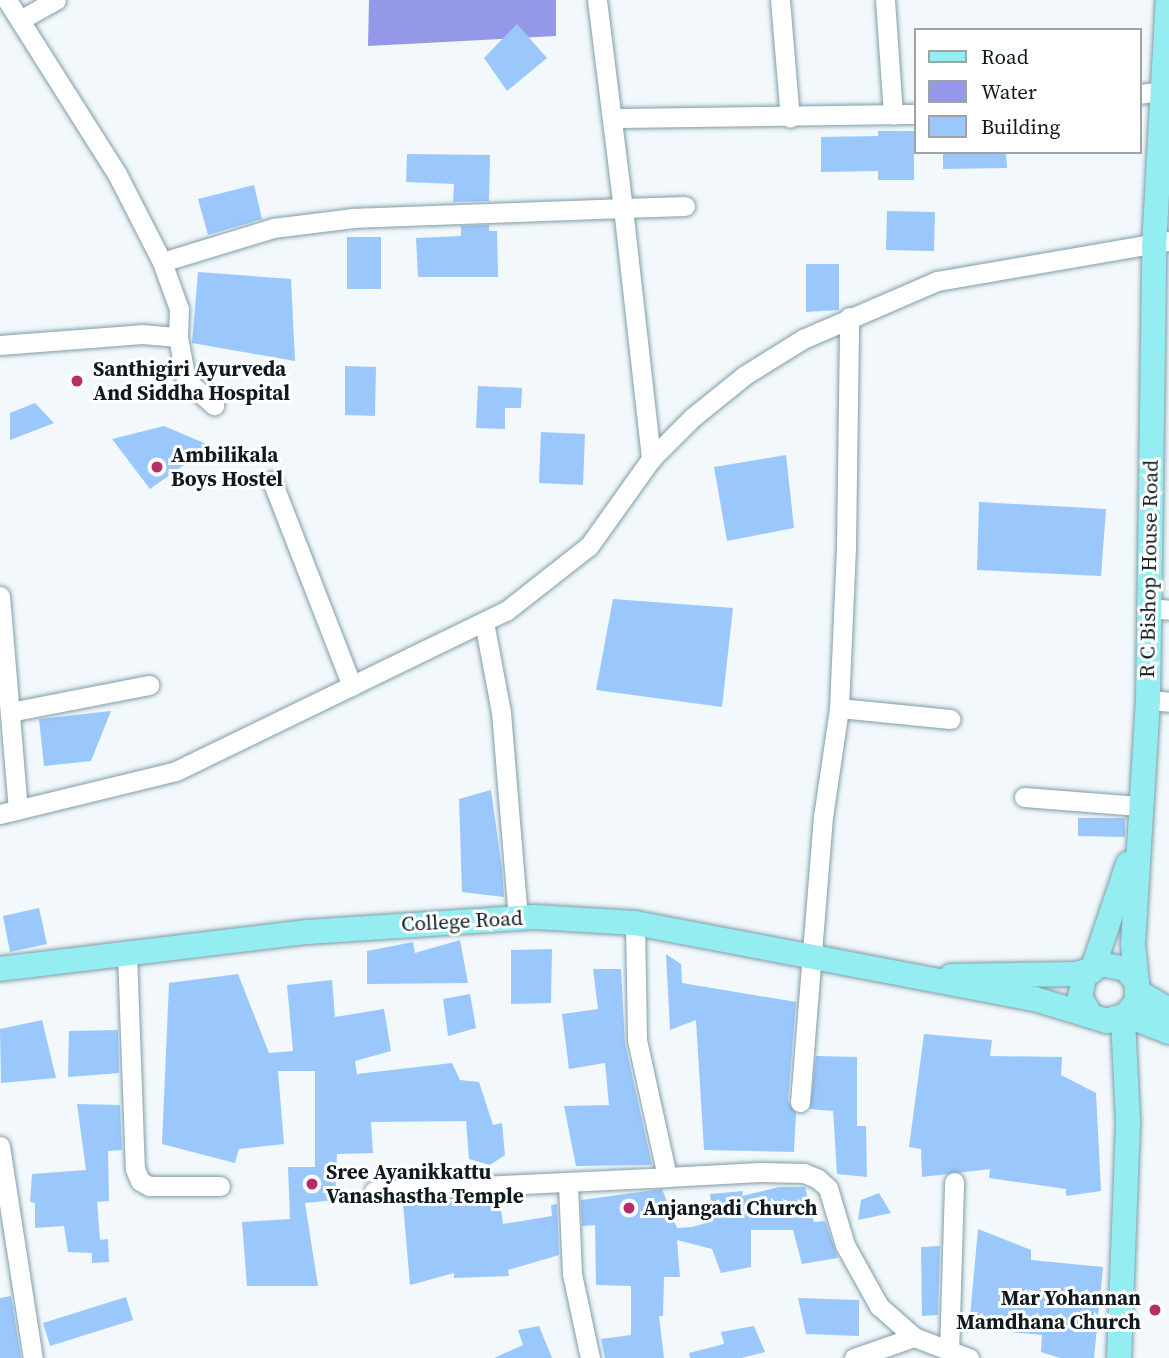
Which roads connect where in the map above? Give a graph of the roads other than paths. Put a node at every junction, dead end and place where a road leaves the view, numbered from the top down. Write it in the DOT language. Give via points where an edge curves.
graph roads {
  1 [pos="7,0"];
  2 [pos="56,0"];
  3 [pos="597,0"];
  4 [pos="780,0"];
  5 [pos="885,0"];
  6 [pos="1168,0"];
  7 [pos="20,20"];
  8 [pos="1151,93"];
  9 [pos="914,114"];
  10 [pos="893,116"];
  11 [pos="612,118"];
  12 [pos="790,118"];
  13 [pos="685,206"];
  14 [pos="623,208"];
  15 [pos="1161,244"];
  16 [pos="162,262"];
  17 [pos="849,317"];
  18 [pos="178,337"];
  19 [pos="0,345"];
  20 [pos="214,405"];
  21 [pos="652,459"];
  22 [pos="272,481"];
  23 [pos="1159,546"];
  24 [pos="0,596"];
  25 [pos="1159,609"];
  26 [pos="484,622"];
  27 [pos="149,685"];
  28 [pos="352,686"];
  29 [pos="1158,701"];
  30 [pos="839,708"];
  31 [pos="10,712"];
  32 [pos="950,719"];
  33 [pos="1024,797"];
  34 [pos="1139,806"];
  35 [pos="9,812"];
  36 [pos="1136,844"];
  37 [pos="518,918"];
  38 [pos="635,923"];
  39 [pos="127,953"];
  40 [pos="813,958"];
  41 [pos="0,969"];
  42 [pos="1092,969"];
  43 [pos="922,979"];
  44 [pos="1137,988"];
  45 [pos="1169,1010"];
  46 [pos="1109,1016"];
  47 [pos="1169,1032"];
  48 [pos="800,1102"];
  49 [pos="0,1146"];
  50 [pos="667,1177"];
  51 [pos="954,1182"];
  52 [pos="568,1185"];
  53 [pos="220,1186"];
  54 [pos="374,1191"];
  55 [pos="914,1337"];
  56 [pos="949,1354"];
  57 [pos="33,1358"];
  58 [pos="590,1358"];
  59 [pos="854,1358"];
  60 [pos="969,1358"];
  61 [pos="1119,1358"];
  1 -- 7 [label="street"];
  2 -- 7 [label="street"];
  3 -- 11 [label="street"];
  4 -- 12 [label="street"];
  5 -- 10 [label="street"];
  6 -- 8 [label="main road, R C Bishop House Road"];
  7 -- 16 [label="street" via="117,174"];
  8 -- 15 [label="main road, R C Bishop House Road"];
  9 -- 10 [label="street"];
  10 -- 12 [label="street"];
  11 -- 12 [label="street"];
  11 -- 14 [label="street"];
  13 -- 14 [label="street"];
  14 -- 16 [label="street" via="353,218 272,228"];
  14 -- 21 [label="street"];
  15 -- 17 [label="street" via="1006,266 937,281"];
  15 -- 23 [label="main road, R C Bishop House Road"];
  16 -- 18 [label="street" via="177,298"];
  17 -- 21 [label="street" via="745,375 693,417"];
  17 -- 30 [label="street"];
  18 -- 19 [label="street" via="142,334"];
  18 -- 20 [label="street" via="186,380"];
  21 -- 26 [label="street" via="589,546 506,611"];
  22 -- 28 [label="street"];
  23 -- 25 [label="main road, R C Bishop House Road"];
  24 -- 31 [label="street"];
  25 -- 29 [label="main road, R C Bishop House Road"];
  26 -- 28 [label="street"];
  26 -- 37 [label="street" via="501,712"];
  27 -- 31 [label="street"];
  28 -- 35 [label="street" via="176,771"];
  29 -- 34 [label="main road, R C Bishop House Road"];
  30 -- 32 [label="street"];
  30 -- 40 [label="street" via="823,817"];
  31 -- 35 [label="street"];
  33 -- 34 [label="street"];
  34 -- 36 [label="main road, R C Bishop House Road"];
  36 -- 42 [label="main road"];
  36 -- 44 [label="main road" via="1133,945"];
  37 -- 38 [label="main road, College Road"];
  37 -- 39 [label="main road, College Road" via="308,932"];
  38 -- 40 [label="main road, College Road"];
  38 -- 50 [label="street" via="637,1040"];
  39 -- 41 [label="main road, College Road"];
  39 -- 53 [label="street" via="135,1169 140,1181 149,1186"];
  40 -- 43 [label="main road, College Road"];
  40 -- 48 [label="street"];
  42 -- 43 [label="main road" via="1076,974 984,972"];
  42 -- 44 [label="main road" via="1118,965"];
  42 -- 46 [label="main road" via="1080,987"];
  43 -- 46 [label="main road, College Road"];
  44 -- 45 [label="main road"];
  44 -- 46 [label="main road"];
  46 -- 47 [label="main road, College Road"];
  46 -- 61 [label="main road" via="1128,1121"];
  49 -- 57 [label="street"];
  50 -- 52 [label="street"];
  50 -- 55 [label="street" via="761,1172 804,1173 818,1179 828,1188 845,1245 872,1294"];
  51 -- 56 [label="street"];
  52 -- 54 [label="street"];
  52 -- 58 [label="street" via="572,1274"];
  55 -- 56 [label="street"];
  55 -- 59 [label="street"];
  56 -- 60 [label="street"];
}
